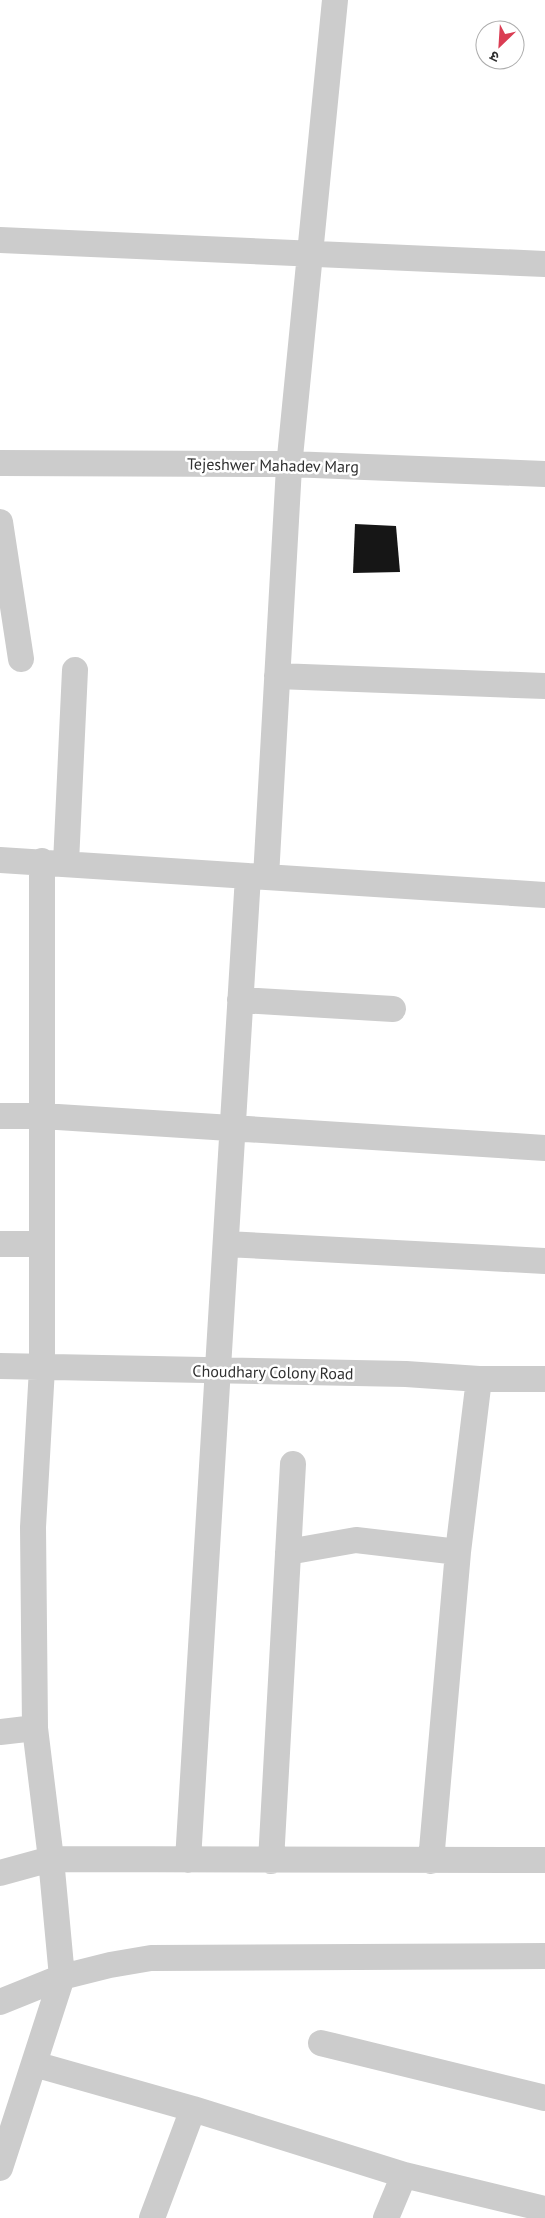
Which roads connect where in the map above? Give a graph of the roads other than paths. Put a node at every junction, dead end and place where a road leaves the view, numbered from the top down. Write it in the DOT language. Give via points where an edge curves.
graph roads {
  1 [pos="335,0"];
  2 [pos="0,240"];
  3 [pos="310,252"];
  4 [pos="545,264"];
  5 [pos="0,463"];
  6 [pos="289,464"];
  7 [pos="545,474"];
  8 [pos="0,522"];
  9 [pos="21,659"];
  10 [pos="75,670"];
  11 [pos="277,676"];
  12 [pos="545,686"];
  13 [pos="0,860"];
  14 [pos="54,862"];
  15 [pos="257,877"];
  16 [pos="545,895"];
  17 [pos="240,1000"];
  18 [pos="393,1009"];
  19 [pos="0,1116"];
  20 [pos="42,1116"];
  21 [pos="233,1129"];
  22 [pos="545,1148"];
  23 [pos="0,1244"];
  24 [pos="42,1244"];
  25 [pos="226,1244"];
  26 [pos="545,1261"];
  27 [pos="0,1366"];
  28 [pos="42,1368"];
  29 [pos="218,1371"];
  30 [pos="479,1379"];
  31 [pos="545,1379"];
  32 [pos="293,1464"];
  33 [pos="288,1552"];
  34 [pos="458,1552"];
  35 [pos="35,1728"];
  36 [pos="0,1732"];
  37 [pos="51,1859"];
  38 [pos="188,1860"];
  39 [pos="271,1860"];
  40 [pos="545,1860"];
  41 [pos="431,1862"];
  42 [pos="0,1873"];
  43 [pos="545,1956"];
  44 [pos="62,1977"];
  45 [pos="0,2002"];
  46 [pos="322,2043"];
  47 [pos="34,2064"];
  48 [pos="545,2098"];
  49 [pos="193,2109"];
  50 [pos="0,2168"];
  51 [pos="404,2175"];
  52 [pos="545,2209"];
  53 [pos="152,2218"];
  54 [pos="386,2218"];
  1 -- 3 [label="street"];
  2 -- 3 [label="street"];
  3 -- 4 [label="street"];
  3 -- 6 [label="street"];
  5 -- 6 [label="street, Tejeshwer Mahadev Marg"];
  6 -- 7 [label="street, Tejeshwer Mahadev Marg"];
  6 -- 11 [label="street"];
  8 -- 9 [label="street"];
  10 -- 14 [label="street"];
  11 -- 12 [label="street"];
  11 -- 15 [label="street"];
  13 -- 14 [label="street"];
  14 -- 15 [label="street"];
  14 -- 20 [label="street"];
  15 -- 16 [label="street"];
  15 -- 17 [label="street"];
  17 -- 18 [label="street"];
  17 -- 21 [label="street"];
  19 -- 20 [label="street"];
  20 -- 21 [label="street"];
  20 -- 24 [label="street"];
  21 -- 22 [label="street"];
  21 -- 25 [label="street"];
  23 -- 24 [label="street"];
  24 -- 28 [label="street"];
  25 -- 26 [label="street"];
  25 -- 29 [label="street"];
  27 -- 28 [label="street, Choudhary Colony Road"];
  28 -- 29 [label="street, Choudhary Colony Road"];
  28 -- 35 [label="street" via="33,1528"];
  29 -- 30 [label="street, Choudhary Colony Road" via="406,1374"];
  29 -- 38 [label="street"];
  30 -- 31 [label="street, Choudhary Colony Road"];
  30 -- 34 [label="street"];
  32 -- 33 [label="street"];
  33 -- 34 [label="street" via="356,1540"];
  33 -- 39 [label="street"];
  34 -- 41 [label="street"];
  35 -- 36 [label="street"];
  35 -- 37 [label="street"];
  37 -- 38 [label="street"];
  37 -- 42 [label="street"];
  37 -- 44 [label="street"];
  38 -- 39 [label="street"];
  39 -- 41 [label="street"];
  40 -- 41 [label="street"];
  43 -- 44 [label="street" via="152,1958"];
  44 -- 45 [label="street"];
  44 -- 47 [label="street"];
  46 -- 48 [label="street"];
  47 -- 49 [label="street"];
  47 -- 50 [label="street"];
  49 -- 51 [label="street"];
  49 -- 53 [label="street"];
  51 -- 52 [label="street"];
  51 -- 54 [label="street"];
}
